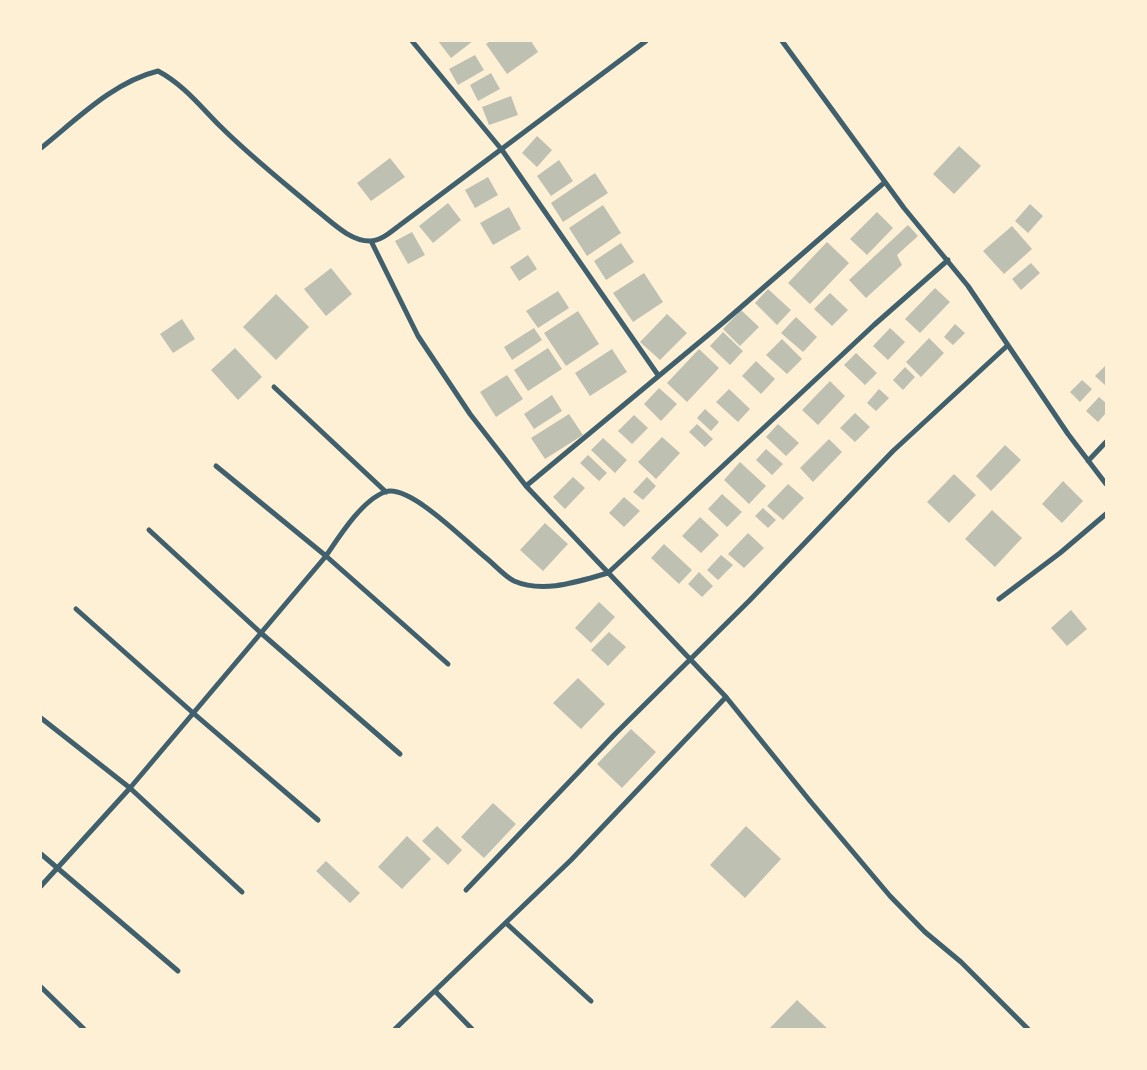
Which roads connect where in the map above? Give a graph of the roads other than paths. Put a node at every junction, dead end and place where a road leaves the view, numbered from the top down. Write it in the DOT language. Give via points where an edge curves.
graph roads {
  1 [pos="412,41"];
  2 [pos="646,41"];
  3 [pos="782,41"];
  4 [pos="41,148"];
  5 [pos="502,150"];
  6 [pos="885,182"];
  7 [pos="371,242"];
  8 [pos="948,260"];
  9 [pos="1008,345"];
  10 [pos="658,375"];
  11 [pos="274,387"];
  12 [pos="1106,442"];
  13 [pos="1088,461"];
  14 [pos="216,466"];
  15 [pos="1106,484"];
  16 [pos="526,486"];
  17 [pos="386,492"];
  18 [pos="1106,514"];
  19 [pos="149,530"];
  20 [pos="326,556"];
  21 [pos="608,573"];
  22 [pos="999,599"];
  23 [pos="76,609"];
  24 [pos="260,633"];
  25 [pos="690,658"];
  26 [pos="448,664"];
  27 [pos="726,697"];
  28 [pos="192,712"];
  29 [pos="41,718"];
  30 [pos="400,754"];
  31 [pos="130,788"];
  32 [pos="318,820"];
  33 [pos="41,854"];
  34 [pos="58,868"];
  35 [pos="41,886"];
  36 [pos="466,890"];
  37 [pos="242,892"];
  38 [pos="506,923"];
  39 [pos="178,971"];
  40 [pos="41,987"];
  41 [pos="435,991"];
  42 [pos="591,1001"];
  43 [pos="84,1029"];
  44 [pos="395,1029"];
  45 [pos="472,1029"];
  46 [pos="1028,1029"];
  1 -- 5 [label="street"];
  2 -- 5 [label="street"];
  3 -- 6 [label="street"];
  4 -- 7 [label="street" via="99,102 139,76 158,71 188,92 261,164 330,221 350,236"];
  5 -- 7 [label="street" via="383,237"];
  5 -- 10 [label="street"];
  6 -- 8 [label="street"];
  6 -- 10 [label="street"];
  7 -- 16 [label="street" via="418,336 470,414"];
  8 -- 9 [label="street"];
  8 -- 21 [label="street"];
  9 -- 13 [label="street"];
  9 -- 25 [label="street" via="893,451 749,602"];
  10 -- 16 [label="street"];
  11 -- 17 [label="street"];
  12 -- 13 [label="street"];
  13 -- 15 [label="street"];
  14 -- 20 [label="street"];
  16 -- 21 [label="street"];
  17 -- 20 [label="street" via="375,497 346,528"];
  17 -- 21 [label="street" via="398,491 419,502 514,581 536,586 568,585"];
  18 -- 22 [label="street"];
  19 -- 24 [label="street"];
  20 -- 24 [label="street"];
  20 -- 26 [label="street"];
  21 -- 25 [label="street"];
  23 -- 28 [label="street"];
  24 -- 28 [label="street"];
  24 -- 30 [label="street"];
  25 -- 27 [label="street"];
  25 -- 36 [label="street"];
  27 -- 38 [label="street" via="571,860"];
  27 -- 46 [label="street" via="890,896"];
  28 -- 31 [label="street"];
  28 -- 32 [label="street"];
  29 -- 31 [label="street"];
  31 -- 34 [label="street"];
  31 -- 37 [label="street"];
  33 -- 34 [label="street"];
  34 -- 35 [label="street"];
  34 -- 39 [label="street"];
  38 -- 41 [label="street"];
  38 -- 42 [label="street"];
  40 -- 43 [label="street"];
  41 -- 44 [label="street"];
  41 -- 45 [label="street"];
}
